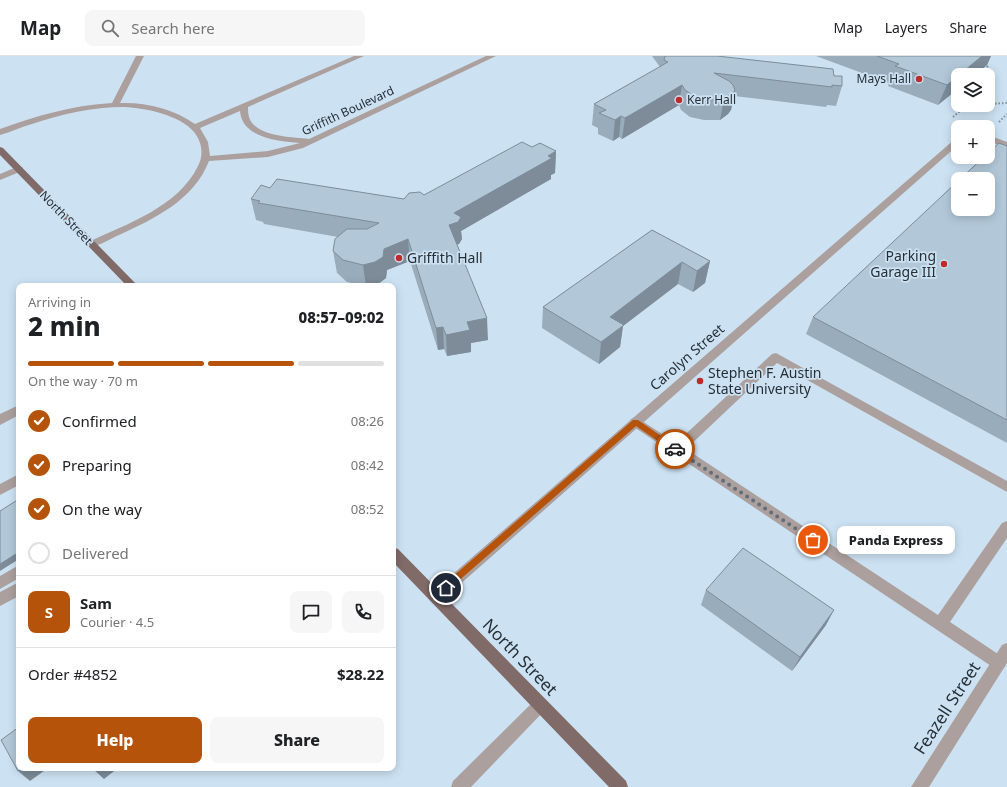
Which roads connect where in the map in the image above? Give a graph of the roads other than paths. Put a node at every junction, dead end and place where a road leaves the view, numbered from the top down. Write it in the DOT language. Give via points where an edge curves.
graph roads {
  1 [pos="140,56"];
  2 [pos="360,56"];
  3 [pos="492,56"];
  4 [pos="115,105"];
  5 [pos="244,106"];
  6 [pos="195,127"];
  7 [pos="0,132"];
  8 [pos="311,141"];
  9 [pos="995,141"];
  10 [pos="1007,145"];
  11 [pos="951,147"];
  12 [pos="0,150"];
  13 [pos="205,159"];
  14 [pos="19,169"];
  15 [pos="0,177"];
  16 [pos="91,244"];
  17 [pos="130,283"];
  18 [pos="16,411"];
  19 [pos="0,420"];
  20 [pos="635,422"];
  21 [pos="677,450"];
  22 [pos="16,481"];
  23 [pos="1007,487"];
  24 [pos="0,490"];
  25 [pos="1007,527"];
  26 [pos="396,556"];
  27 [pos="16,573"];
  28 [pos="0,583"];
  29 [pos="16,590"];
  30 [pos="436,597"];
  31 [pos="0,600"];
  32 [pos="940,624"];
  33 [pos="1003,656"];
  34 [pos="540,705"];
  35 [pos="459,787"];
  36 [pos="620,787"];
  37 [pos="920,787"];
  1 -- 4 [label="street"];
  2 -- 5 [label="street"];
  3 -- 8 [label="street, Griffith Boulevard"];
  4 -- 6 [label="street" via="154,109 178,117"];
  4 -- 7 [label="street" via="58,113"];
  5 -- 6 [label="street"];
  5 -- 8 [label="street" via="245,119 255,129 281,138"];
  6 -- 13 [label="street" via="206,149"];
  8 -- 13 [label="street, Griffith Boulevard" via="278,152"];
  9 -- 10 [label="street"];
  11 -- 20 [label="street, Carolyn Street"];
  12 -- 14 [label="main road, North Street"];
  13 -- 16 [label="street" via="198,176 164,208"];
  14 -- 15 [label="street"];
  14 -- 16 [label="main road, North Street"];
  16 -- 17 [label="main road, North Street"];
  18 -- 19 [label="street"];
  20 -- 21 [label="street"];
  20 -- 30 [label="street, Carolyn Street"];
  21 -- 23 [label="street" via="776,357"];
  21 -- 32 [label="street"];
  22 -- 24 [label="street"];
  25 -- 32 [label="street"];
  26 -- 30 [label="main road, North Street"];
  27 -- 28 [label="street"];
  29 -- 31 [label="street"];
  30 -- 34 [label="main road, North Street"];
  32 -- 33 [label="street"];
  33 -- 37 [label="street, Feazell Street"];
  34 -- 35 [label="street"];
  34 -- 36 [label="main road, North Street"];
}
